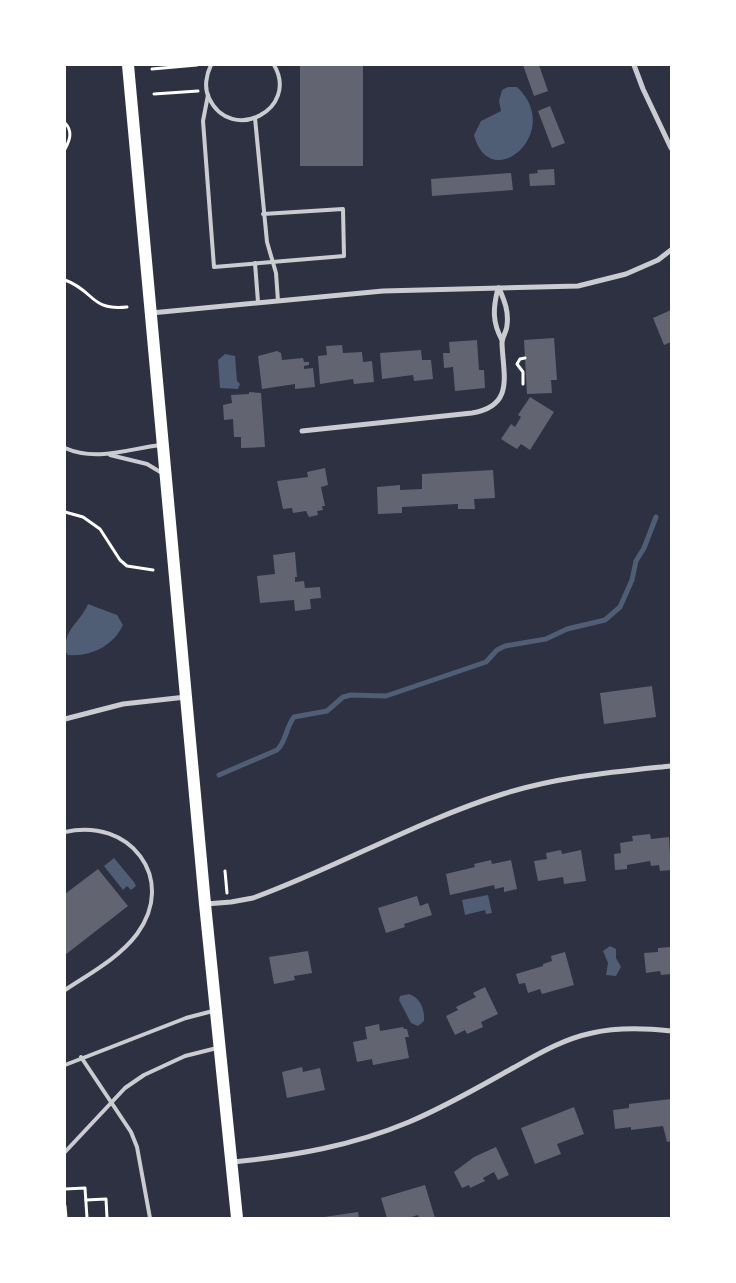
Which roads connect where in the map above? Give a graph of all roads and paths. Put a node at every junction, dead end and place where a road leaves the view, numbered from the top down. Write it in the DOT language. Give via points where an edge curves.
graph roads {
  1 [pos="128,65"];
  2 [pos="197,65"];
  3 [pos="212,65"];
  4 [pos="274,65"];
  5 [pos="634,65"];
  6 [pos="152,69"];
  7 [pos="207,92"];
  8 [pos="154,94"];
  9 [pos="255,118"];
  10 [pos="65,123"];
  11 [pos="671,148"];
  12 [pos="65,149"];
  13 [pos="263,214"];
  14 [pos="671,250"];
  15 [pos="271,262"];
  16 [pos="255,263"];
  17 [pos="65,280"];
  18 [pos="499,288"];
  19 [pos="278,300"];
  20 [pos="258,302"];
  21 [pos="127,307"];
  22 [pos="151,313"];
  23 [pos="502,340"];
  24 [pos="525,358"];
  25 [pos="523,384"];
  26 [pos="302,431"];
  27 [pos="164,445"];
  28 [pos="65,448"];
  29 [pos="108,455"];
  30 [pos="166,475"];
  31 [pos="65,512"];
  32 [pos="153,570"];
  33 [pos="186,697"];
  34 [pos="65,719"];
  35 [pos="671,766"];
  36 [pos="65,832"];
  37 [pos="226,871"];
  38 [pos="228,903"];
  39 [pos="205,904"];
  40 [pos="65,990"];
  41 [pos="217,1010"];
  42 [pos="671,1031"];
  43 [pos="221,1048"];
  44 [pos="81,1057"];
  45 [pos="65,1064"];
  46 [pos="110,1103"];
  47 [pos="65,1152"];
  48 [pos="232,1162"];
  49 [pos="65,1189"];
  50 [pos="86,1200"];
  51 [pos="65,1206"];
  52 [pos="66,1218"];
  53 [pos="87,1218"];
  54 [pos="107,1218"];
  55 [pos="150,1218"];
  56 [pos="238,1218"];
  1 -- 22 [label="main road"];
  2 -- 6 [label="path"];
  3 -- 7 [label="lane" via="207,76"];
  4 -- 9 [label="lane" via="279,77 278,94 269,109"];
  5 -- 11 [label="street"];
  7 -- 8 [label="path"];
  7 -- 9 [label="lane" via="212,104 226,116 236,120"];
  7 -- 16 [label="lane" via="204,121 214,267"];
  9 -- 13 [label="lane"];
  10 -- 12 [label="path" via="71,136"];
  13 -- 15 [label="lane"];
  13 -- 15 [label="lane" via="343,210 344,256"];
  14 -- 18 [label="street" via="634,271 594,284"];
  15 -- 16 [label="lane"];
  15 -- 19 [label="lane" via="276,273"];
  16 -- 20 [label="lane"];
  17 -- 21 [label="path" via="84,289 103,307"];
  18 -- 19 [label="street" via="384,291"];
  18 -- 23 [label="street" via="494,306 495,327"];
  18 -- 23 [label="street" via="506,306 508,326"];
  19 -- 20 [label="street"];
  20 -- 22 [label="street"];
  22 -- 27 [label="main road"];
  23 -- 26 [label="street" via="504,388 500,398 488,408 472,413"];
  24 -- 25 [label="path" via="517,364 523,372"];
  27 -- 29 [label="lane"];
  27 -- 30 [label="main road"];
  28 -- 29 [label="lane" via="82,454"];
  29 -- 30 [label="lane" via="147,464"];
  30 -- 33 [label="main road"];
  31 -- 32 [label="path" via="83,517 100,529 127,566"];
  33 -- 34 [label="street" via="123,704"];
  33 -- 39 [label="main road"];
  35 -- 38 [label="street" via="563,779 504,794 438,818 282,887"];
  36 -- 40 [label="lane" via="100,831 134,848 147,866 152,900 137,933 105,963"];
  37 -- 38 [label="path"];
  38 -- 39 [label="street"];
  39 -- 41 [label="main road"];
  41 -- 43 [label="main road"];
  41 -- 44 [label="lane" via="186,1018"];
  42 -- 48 [label="street" via="630,1028 573,1038 433,1111 384,1132 310,1152"];
  43 -- 46 [label="lane" via="196,1052 167,1063 125,1088"];
  43 -- 48 [label="main road"];
  44 -- 45 [label="lane"];
  44 -- 46 [label="lane"];
  46 -- 47 [label="lane"];
  46 -- 55 [label="lane" via="123,1118 137,1147"];
  48 -- 56 [label="main road"];
  49 -- 50 [label="path" via="85,1188"];
  50 -- 53 [label="path"];
  50 -- 54 [label="path" via="106,1199"];
  51 -- 52 [label="path"];
}
